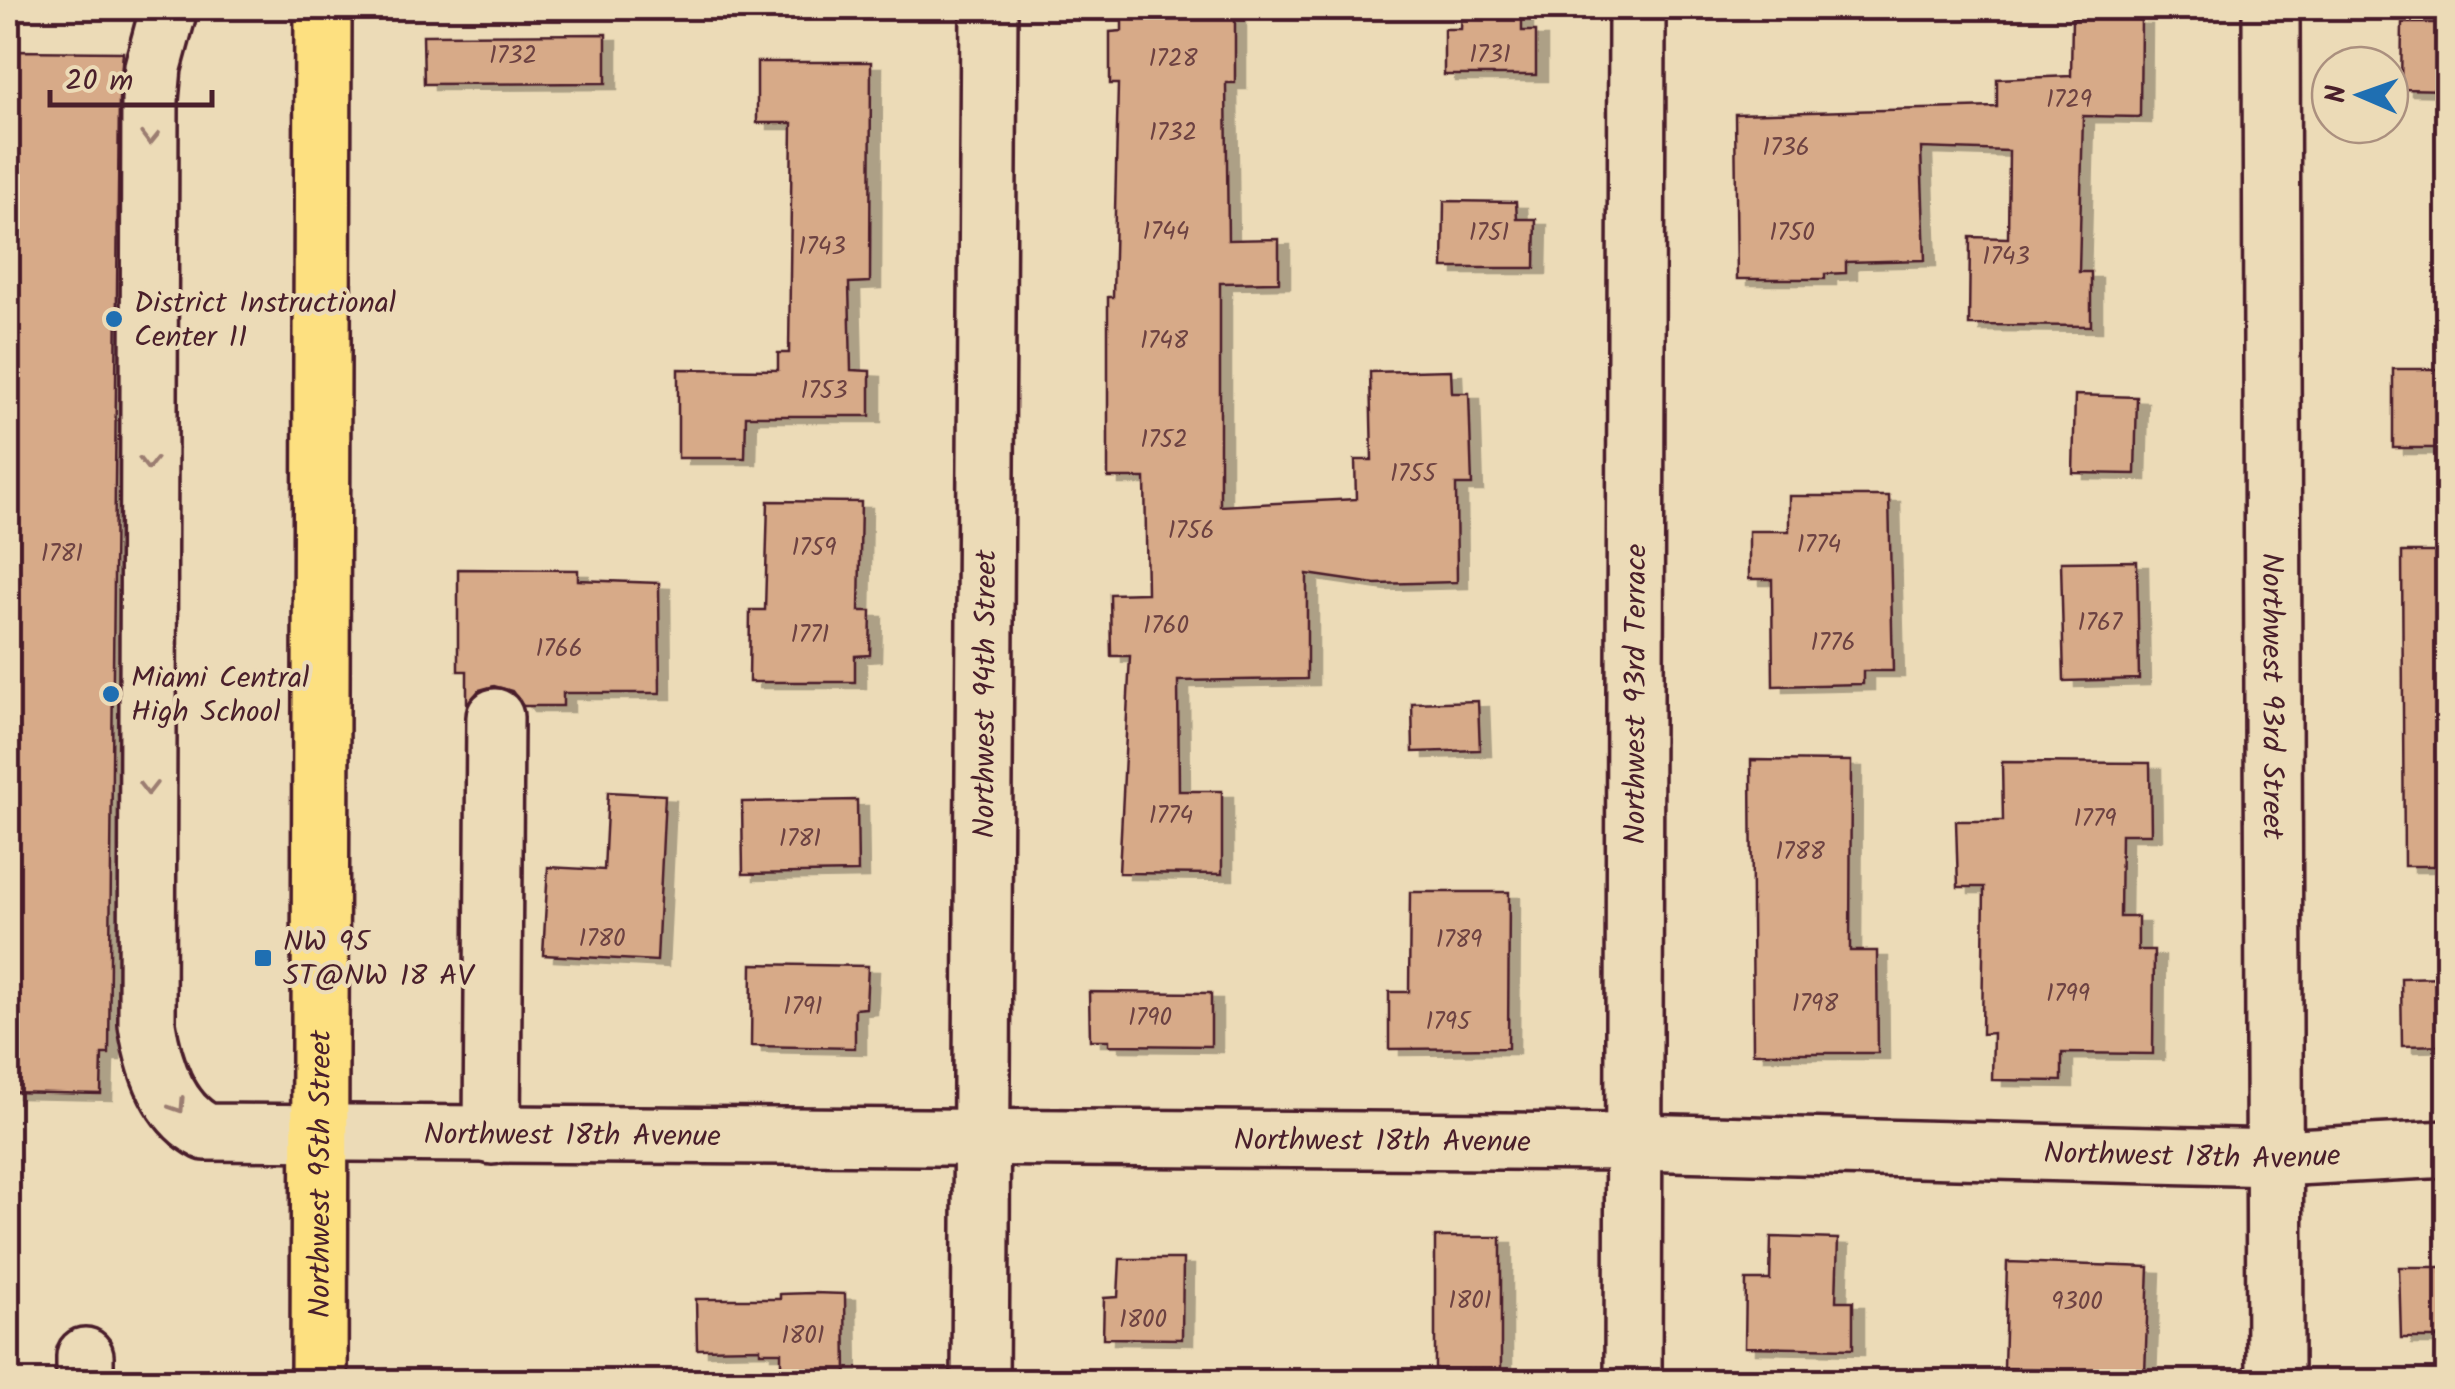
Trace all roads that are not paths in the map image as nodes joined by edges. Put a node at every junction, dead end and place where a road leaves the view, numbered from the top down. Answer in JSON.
{"nodes":[{"id":1,"x":169,"y":8,"type":"edge"},
{"id":2,"x":323,"y":8,"type":"edge"},
{"id":3,"x":988,"y":8,"type":"edge"},
{"id":4,"x":1637,"y":8,"type":"edge"},
{"id":5,"x":2271,"y":8,"type":"edge"},
{"id":6,"x":495,"y":717,"type":"dead end"},
{"id":7,"x":320,"y":1136,"type":"junction"},
{"id":8,"x":492,"y":1136,"type":"junction"},
{"id":9,"x":980,"y":1136,"type":"junction"},
{"id":10,"x":1634,"y":1142,"type":"junction"},
{"id":11,"x":2448,"y":1148,"type":"edge"},
{"id":12,"x":2276,"y":1158,"type":"junction"},
{"id":13,"x":318,"y":1382,"type":"edge"},
{"id":14,"x":980,"y":1382,"type":"edge"},
{"id":15,"x":1633,"y":1382,"type":"edge"},
{"id":16,"x":2275,"y":1382,"type":"edge"}],
"edges":[{"from":1,"to":7,"type":"street","name":"Northwest 18th Avenue","one_way":true},
{"from":2,"to":7,"type":"main road","name":"Northwest 95th Street"},
{"from":3,"to":9,"type":"street","name":"Northwest 94th Street"},
{"from":4,"to":10,"type":"street","name":"Northwest 93rd Terrace"},
{"from":5,"to":12,"type":"street","name":"Northwest 93rd Street"},
{"from":6,"to":8,"type":"street"},
{"from":7,"to":8,"type":"street","name":"Northwest 18th Avenue"},
{"from":7,"to":13,"type":"main road","name":"Northwest 95th Street"},
{"from":8,"to":9,"type":"street","name":"Northwest 18th Avenue"},
{"from":9,"to":10,"type":"street","name":"Northwest 18th Avenue"},
{"from":9,"to":14,"type":"street","name":"Northwest 94th Street"},
{"from":10,"to":12,"type":"street","name":"Northwest 18th Avenue"},
{"from":10,"to":15,"type":"street","name":"Northwest 93rd Terrace"},
{"from":11,"to":12,"type":"street","name":"Northwest 18th Avenue"},
{"from":12,"to":16,"type":"street","name":"Northwest 93rd Street"}]}
